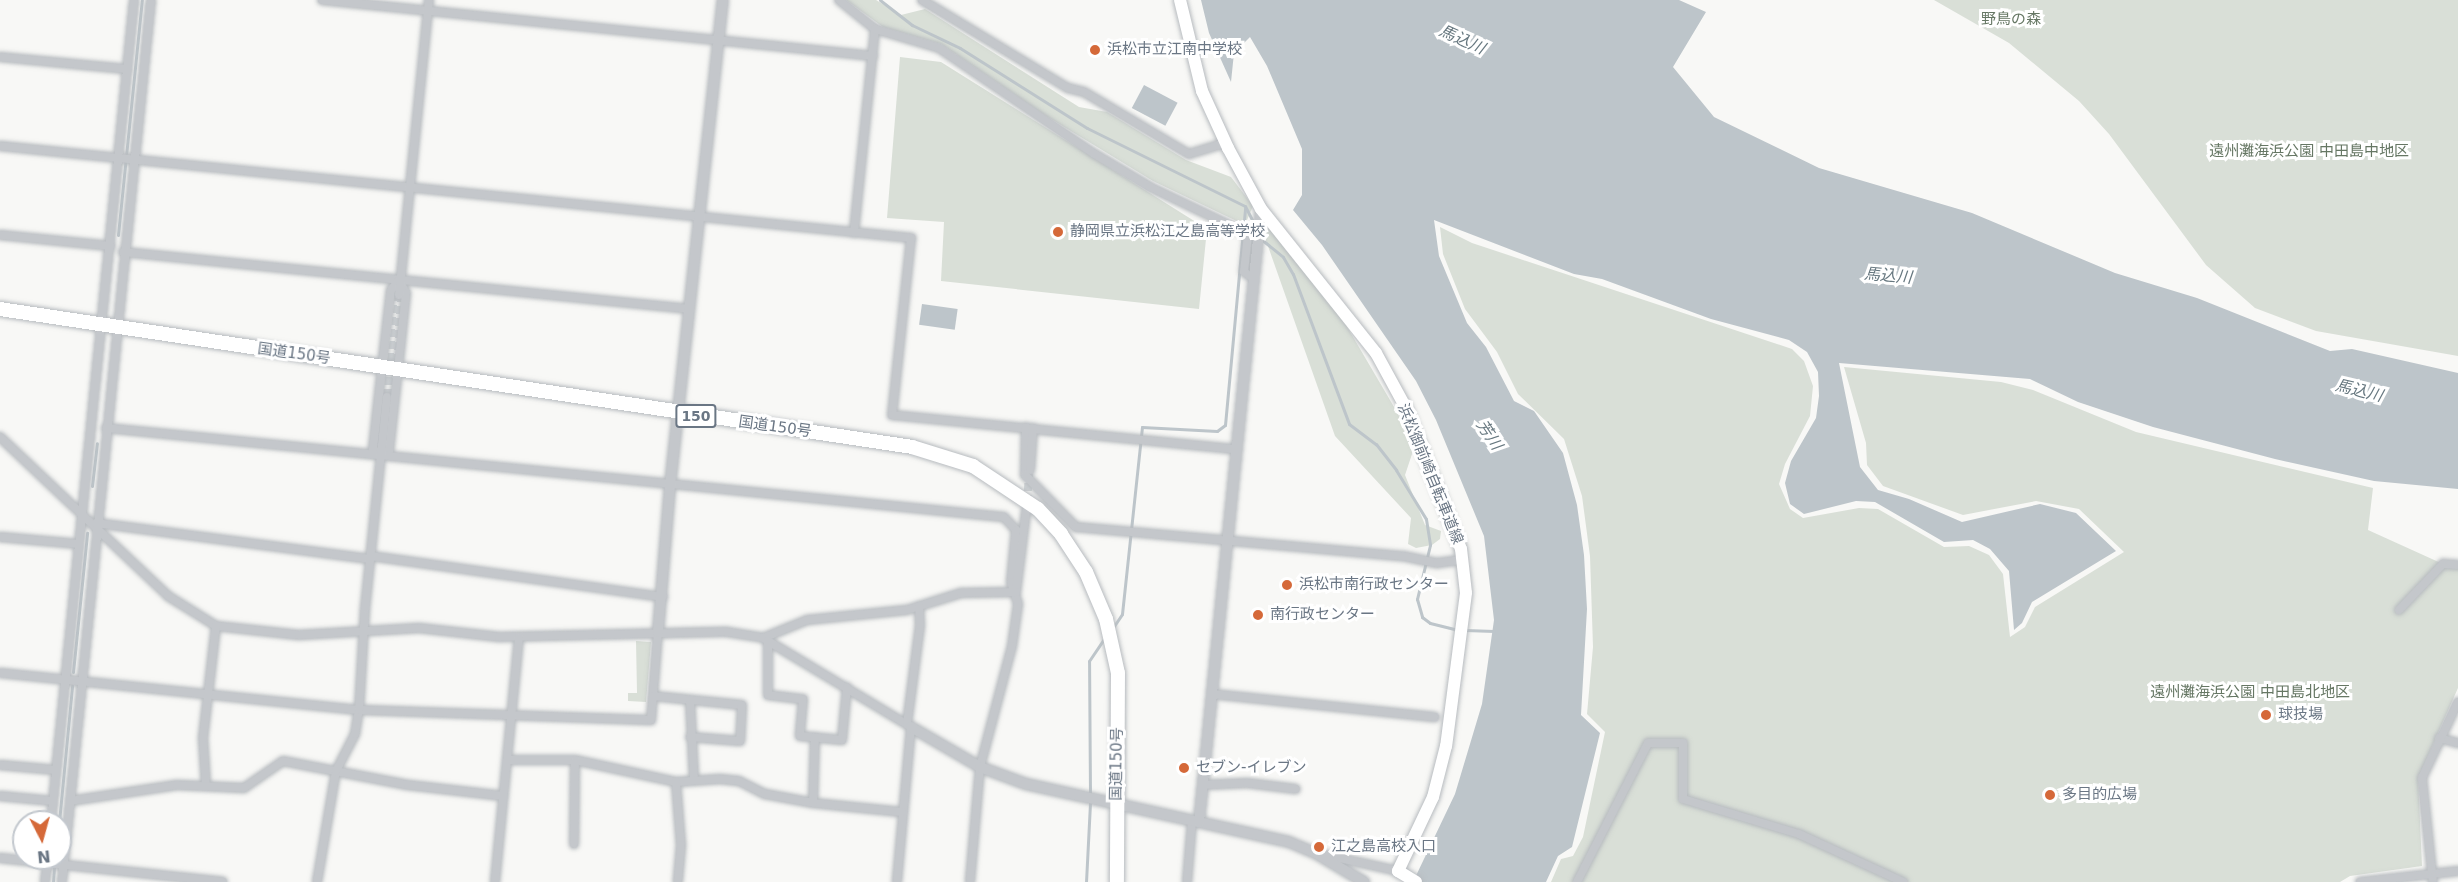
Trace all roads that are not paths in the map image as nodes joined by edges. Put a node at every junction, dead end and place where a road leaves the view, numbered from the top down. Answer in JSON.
{"nodes":[{"id":1,"x":134,"y":0,"type":"edge"},
{"id":2,"x":151,"y":0,"type":"edge"},
{"id":3,"x":322,"y":0,"type":"edge"},
{"id":4,"x":429,"y":0,"type":"edge"},
{"id":5,"x":723,"y":0,"type":"edge"},
{"id":6,"x":839,"y":0,"type":"edge"},
{"id":7,"x":922,"y":0,"type":"edge"},
{"id":8,"x":1180,"y":0,"type":"edge"},
{"id":9,"x":428,"y":11,"type":"junction"},
{"id":10,"x":875,"y":29,"type":"junction"},
{"id":11,"x":718,"y":40,"type":"junction"},
{"id":12,"x":873,"y":56,"type":"junction"},
{"id":13,"x":0,"y":57,"type":"edge"},
{"id":14,"x":128,"y":69,"type":"junction"},
{"id":15,"x":1226,"y":143,"type":"junction"},
{"id":16,"x":0,"y":146,"type":"edge"},
{"id":17,"x":119,"y":158,"type":"junction"},
{"id":18,"x":134,"y":159,"type":"junction"},
{"id":19,"x":409,"y":187,"type":"junction"},
{"id":20,"x":1261,"y":209,"type":"junction"},
{"id":21,"x":700,"y":217,"type":"junction"},
{"id":22,"x":854,"y":233,"type":"junction"},
{"id":23,"x":0,"y":235,"type":"edge"},
{"id":24,"x":110,"y":246,"type":"junction"},
{"id":25,"x":123,"y":252,"type":"junction"},
{"id":26,"x":1253,"y":278,"type":"junction"},
{"id":27,"x":399,"y":280,"type":"junction"},
{"id":28,"x":399,"y":295,"type":"tunnel mouth"},
{"id":29,"x":0,"y":309,"type":"edge"},
{"id":30,"x":690,"y":309,"type":"junction"},
{"id":31,"x":109,"y":327,"type":"junction"},
{"id":32,"x":382,"y":367,"type":"junction"},
{"id":33,"x":398,"y":369,"type":"junction"},
{"id":34,"x":387,"y":397,"type":"tunnel mouth"},
{"id":35,"x":679,"y":414,"type":"junction"},
{"id":36,"x":106,"y":428,"type":"junction"},
{"id":37,"x":1030,"y":428,"type":"junction"},
{"id":38,"x":0,"y":437,"type":"edge"},
{"id":39,"x":0,"y":446,"type":"edge"},
{"id":40,"x":10,"y":447,"type":"junction"},
{"id":41,"x":1235,"y":449,"type":"junction"},
{"id":42,"x":380,"y":456,"type":"junction"},
{"id":43,"x":1030,"y":470,"type":"tunnel mouth"},
{"id":44,"x":670,"y":486,"type":"junction"},
{"id":45,"x":1026,"y":512,"type":"tunnel mouth"},
{"id":46,"x":83,"y":514,"type":"junction"},
{"id":47,"x":96,"y":525,"type":"junction"},
{"id":48,"x":0,"y":537,"type":"edge"},
{"id":49,"x":1227,"y":540,"type":"junction"},
{"id":50,"x":79,"y":544,"type":"junction"},
{"id":51,"x":370,"y":557,"type":"junction"},
{"id":52,"x":1463,"y":560,"type":"junction"},
{"id":53,"x":2458,"y":565,"type":"edge"},
{"id":54,"x":1016,"y":592,"type":"junction"},
{"id":55,"x":663,"y":597,"type":"junction"},
{"id":56,"x":918,"y":606,"type":"junction"},
{"id":57,"x":2399,"y":610,"type":"dead end"},
{"id":58,"x":216,"y":626,"type":"junction"},
{"id":59,"x":366,"y":630,"type":"junction"},
{"id":60,"x":658,"y":632,"type":"junction"},
{"id":61,"x":519,"y":637,"type":"junction"},
{"id":62,"x":766,"y":639,"type":"junction"},
{"id":63,"x":0,"y":673,"type":"edge"},
{"id":64,"x":65,"y":679,"type":"junction"},
{"id":65,"x":83,"y":681,"type":"junction"},
{"id":66,"x":847,"y":687,"type":"junction"},
{"id":67,"x":209,"y":694,"type":"junction"},
{"id":68,"x":1211,"y":694,"type":"junction"},
{"id":69,"x":653,"y":696,"type":"junction"},
{"id":70,"x":690,"y":700,"type":"junction"},
{"id":71,"x":2458,"y":702,"type":"edge"},
{"id":72,"x":359,"y":710,"type":"junction"},
{"id":73,"x":511,"y":717,"type":"junction"},
{"id":74,"x":1435,"y":717,"type":"dead end"},
{"id":75,"x":909,"y":725,"type":"junction"},
{"id":76,"x":690,"y":737,"type":"junction"},
{"id":77,"x":815,"y":737,"type":"junction"},
{"id":78,"x":2439,"y":738,"type":"junction"},
{"id":79,"x":2458,"y":743,"type":"edge"},
{"id":80,"x":507,"y":760,"type":"junction"},
{"id":81,"x":575,"y":760,"type":"junction"},
{"id":82,"x":0,"y":765,"type":"edge"},
{"id":83,"x":980,"y":767,"type":"junction"},
{"id":84,"x":56,"y":770,"type":"junction"},
{"id":85,"x":336,"y":771,"type":"junction"},
{"id":86,"x":694,"y":780,"type":"junction"},
{"id":87,"x":676,"y":782,"type":"junction"},
{"id":88,"x":1202,"y":785,"type":"junction"},
{"id":89,"x":206,"y":786,"type":"junction"},
{"id":90,"x":1296,"y":789,"type":"dead end"},
{"id":91,"x":0,"y":796,"type":"edge"},
{"id":92,"x":503,"y":796,"type":"junction"},
{"id":93,"x":53,"y":801,"type":"junction"},
{"id":94,"x":70,"y":801,"type":"junction"},
{"id":95,"x":813,"y":803,"type":"junction"},
{"id":96,"x":1117,"y":806,"type":"junction"},
{"id":97,"x":52,"y":810,"type":"edge"},
{"id":98,"x":69,"y":810,"type":"edge"},
{"id":99,"x":902,"y":812,"type":"junction"},
{"id":100,"x":1196,"y":821,"type":"junction"},
{"id":101,"x":574,"y":844,"type":"dead end"},
{"id":102,"x":1317,"y":854,"type":"junction"},
{"id":103,"x":72,"y":865,"type":"edge"},
{"id":104,"x":1398,"y":871,"type":"junction"},
{"id":105,"x":2458,"y":871,"type":"edge"},
{"id":106,"x":2433,"y":878,"type":"edge"},
{"id":107,"x":223,"y":882,"type":"edge"},
{"id":108,"x":317,"y":882,"type":"edge"},
{"id":109,"x":495,"y":882,"type":"edge"},
{"id":110,"x":678,"y":882,"type":"edge"},
{"id":111,"x":897,"y":882,"type":"edge"},
{"id":112,"x":970,"y":882,"type":"edge"},
{"id":113,"x":1117,"y":882,"type":"edge"},
{"id":114,"x":1187,"y":882,"type":"edge"},
{"id":115,"x":1364,"y":882,"type":"edge"},
{"id":116,"x":1416,"y":882,"type":"edge"},
{"id":117,"x":1577,"y":882,"type":"edge"},
{"id":118,"x":1903,"y":882,"type":"edge"},
{"id":119,"x":2360,"y":882,"type":"edge"}],
"edges":[{"from":1,"to":14,"type":"street"},
{"from":2,"to":18,"type":"street"},
{"from":3,"to":9,"type":"street"},
{"from":4,"to":9,"type":"street"},
{"from":5,"to":11,"type":"street"},
{"from":6,"to":10,"type":"street"},
{"from":7,"to":15,"type":"street"},
{"from":8,"to":15,"type":"main road","name":"浜松御前崎自転車道線"},
{"from":9,"to":11,"type":"street"},
{"from":9,"to":19,"type":"street"},
{"from":10,"to":12,"type":"street"},
{"from":10,"to":26,"type":"street"},
{"from":11,"to":12,"type":"street"},
{"from":11,"to":21,"type":"street"},
{"from":12,"to":22,"type":"street"},
{"from":13,"to":14,"type":"street"},
{"from":14,"to":17,"type":"street"},
{"from":15,"to":20,"type":"main road","name":"浜松御前崎自転車道線"},
{"from":16,"to":17,"type":"street"},
{"from":17,"to":18,"type":"street"},
{"from":17,"to":24,"type":"street"},
{"from":18,"to":19,"type":"street"},
{"from":18,"to":25,"type":"street"},
{"from":19,"to":21,"type":"street"},
{"from":19,"to":27,"type":"street"},
{"from":20,"to":26,"type":"street"},
{"from":20,"to":52,"type":"main road","name":"浜松御前崎自転車道線"},
{"from":21,"to":22,"type":"street"},
{"from":21,"to":30,"type":"street"},
{"from":22,"to":37,"type":"street"},
{"from":23,"to":24,"type":"street"},
{"from":24,"to":31,"type":"street"},
{"from":25,"to":27,"type":"street"},
{"from":25,"to":31,"type":"street"},
{"from":26,"to":41,"type":"street"},
{"from":27,"to":28,"type":"street"},
{"from":27,"to":30,"type":"street"},
{"from":27,"to":32,"type":"street"},
{"from":27,"to":33,"type":"street"},
{"from":29,"to":31,"type":"highway","name":"国道150号","number":"150"},
{"from":30,"to":35,"type":"street"},
{"from":31,"to":32,"type":"highway","name":"国道150号","number":"150"},
{"from":31,"to":36,"type":"street"},
{"from":31,"to":46,"type":"street"},
{"from":32,"to":33,"type":"highway","name":"国道150号","number":"150"},
{"from":32,"to":42,"type":"street"},
{"from":33,"to":35,"type":"highway","name":"国道150号","number":"150"},
{"from":33,"to":42,"type":"street"},
{"from":34,"to":42,"type":"street"},
{"from":35,"to":44,"type":"street"},
{"from":35,"to":96,"type":"highway","name":"国道150号","number":"150"},
{"from":36,"to":42,"type":"street"},
{"from":36,"to":47,"type":"street"},
{"from":37,"to":41,"type":"street"},
{"from":37,"to":43,"type":"street"},
{"from":37,"to":49,"type":"street"},
{"from":38,"to":40,"type":"street"},
{"from":39,"to":40,"type":"street"},
{"from":40,"to":46,"type":"street"},
{"from":41,"to":49,"type":"street"},
{"from":42,"to":44,"type":"street"},
{"from":42,"to":51,"type":"street"},
{"from":44,"to":54,"type":"street"},
{"from":44,"to":55,"type":"street"},
{"from":45,"to":54,"type":"street"},
{"from":46,"to":47,"type":"street"},
{"from":46,"to":50,"type":"street"},
{"from":47,"to":51,"type":"street"},
{"from":47,"to":58,"type":"street"},
{"from":47,"to":65,"type":"street"},
{"from":48,"to":50,"type":"street"},
{"from":49,"to":52,"type":"street"},
{"from":49,"to":68,"type":"street"},
{"from":50,"to":64,"type":"street"},
{"from":51,"to":55,"type":"street"},
{"from":51,"to":59,"type":"street"},
{"from":52,"to":104,"type":"main road","name":"浜松御前崎自転車道線"},
{"from":53,"to":57,"type":"street"},
{"from":54,"to":56,"type":"street"},
{"from":54,"to":83,"type":"street"},
{"from":55,"to":60,"type":"street"},
{"from":56,"to":62,"type":"street"},
{"from":56,"to":75,"type":"street"},
{"from":58,"to":59,"type":"street"},
{"from":58,"to":67,"type":"street"},
{"from":59,"to":61,"type":"street"},
{"from":59,"to":72,"type":"street"},
{"from":60,"to":61,"type":"street"},
{"from":60,"to":62,"type":"street"},
{"from":60,"to":69,"type":"street"},
{"from":61,"to":73,"type":"street"},
{"from":62,"to":66,"type":"street"},
{"from":62,"to":77,"type":"street"},
{"from":63,"to":64,"type":"street"},
{"from":64,"to":65,"type":"street"},
{"from":64,"to":84,"type":"street"},
{"from":65,"to":67,"type":"street"},
{"from":65,"to":94,"type":"street"},
{"from":66,"to":75,"type":"street"},
{"from":66,"to":77,"type":"street"},
{"from":67,"to":72,"type":"street"},
{"from":67,"to":89,"type":"street"},
{"from":68,"to":74,"type":"street"},
{"from":68,"to":88,"type":"street"},
{"from":69,"to":70,"type":"street"},
{"from":69,"to":73,"type":"street"},
{"from":70,"to":76,"type":"street"},
{"from":70,"to":76,"type":"street"},
{"from":71,"to":78,"type":"street"},
{"from":72,"to":73,"type":"street"},
{"from":72,"to":85,"type":"street"},
{"from":73,"to":80,"type":"street"},
{"from":75,"to":83,"type":"street"},
{"from":75,"to":99,"type":"street"},
{"from":76,"to":86,"type":"street"},
{"from":77,"to":95,"type":"street"},
{"from":78,"to":79,"type":"street"},
{"from":78,"to":106,"type":"street"},
{"from":80,"to":81,"type":"street"},
{"from":80,"to":92,"type":"street"},
{"from":81,"to":87,"type":"street"},
{"from":81,"to":101,"type":"street"},
{"from":82,"to":84,"type":"street"},
{"from":83,"to":96,"type":"street"},
{"from":83,"to":112,"type":"street"},
{"from":84,"to":93,"type":"street"},
{"from":85,"to":89,"type":"street"},
{"from":85,"to":92,"type":"street"},
{"from":85,"to":108,"type":"street"},
{"from":86,"to":87,"type":"street"},
{"from":86,"to":95,"type":"street"},
{"from":87,"to":110,"type":"street"},
{"from":88,"to":90,"type":"street"},
{"from":88,"to":100,"type":"street"},
{"from":89,"to":94,"type":"street"},
{"from":91,"to":93,"type":"street"},
{"from":92,"to":109,"type":"street"},
{"from":93,"to":97,"type":"street"},
{"from":94,"to":98,"type":"street"},
{"from":95,"to":99,"type":"street"},
{"from":96,"to":100,"type":"street"},
{"from":96,"to":113,"type":"highway","name":"国道150号","number":"150"},
{"from":99,"to":111,"type":"street"},
{"from":100,"to":102,"type":"street"},
{"from":100,"to":114,"type":"street"},
{"from":102,"to":104,"type":"street"},
{"from":102,"to":115,"type":"street"},
{"from":103,"to":107,"type":"street"},
{"from":104,"to":116,"type":"main road"},
{"from":105,"to":106,"type":"street"},
{"from":106,"to":119,"type":"street"},
{"from":117,"to":118,"type":"street"}]}
